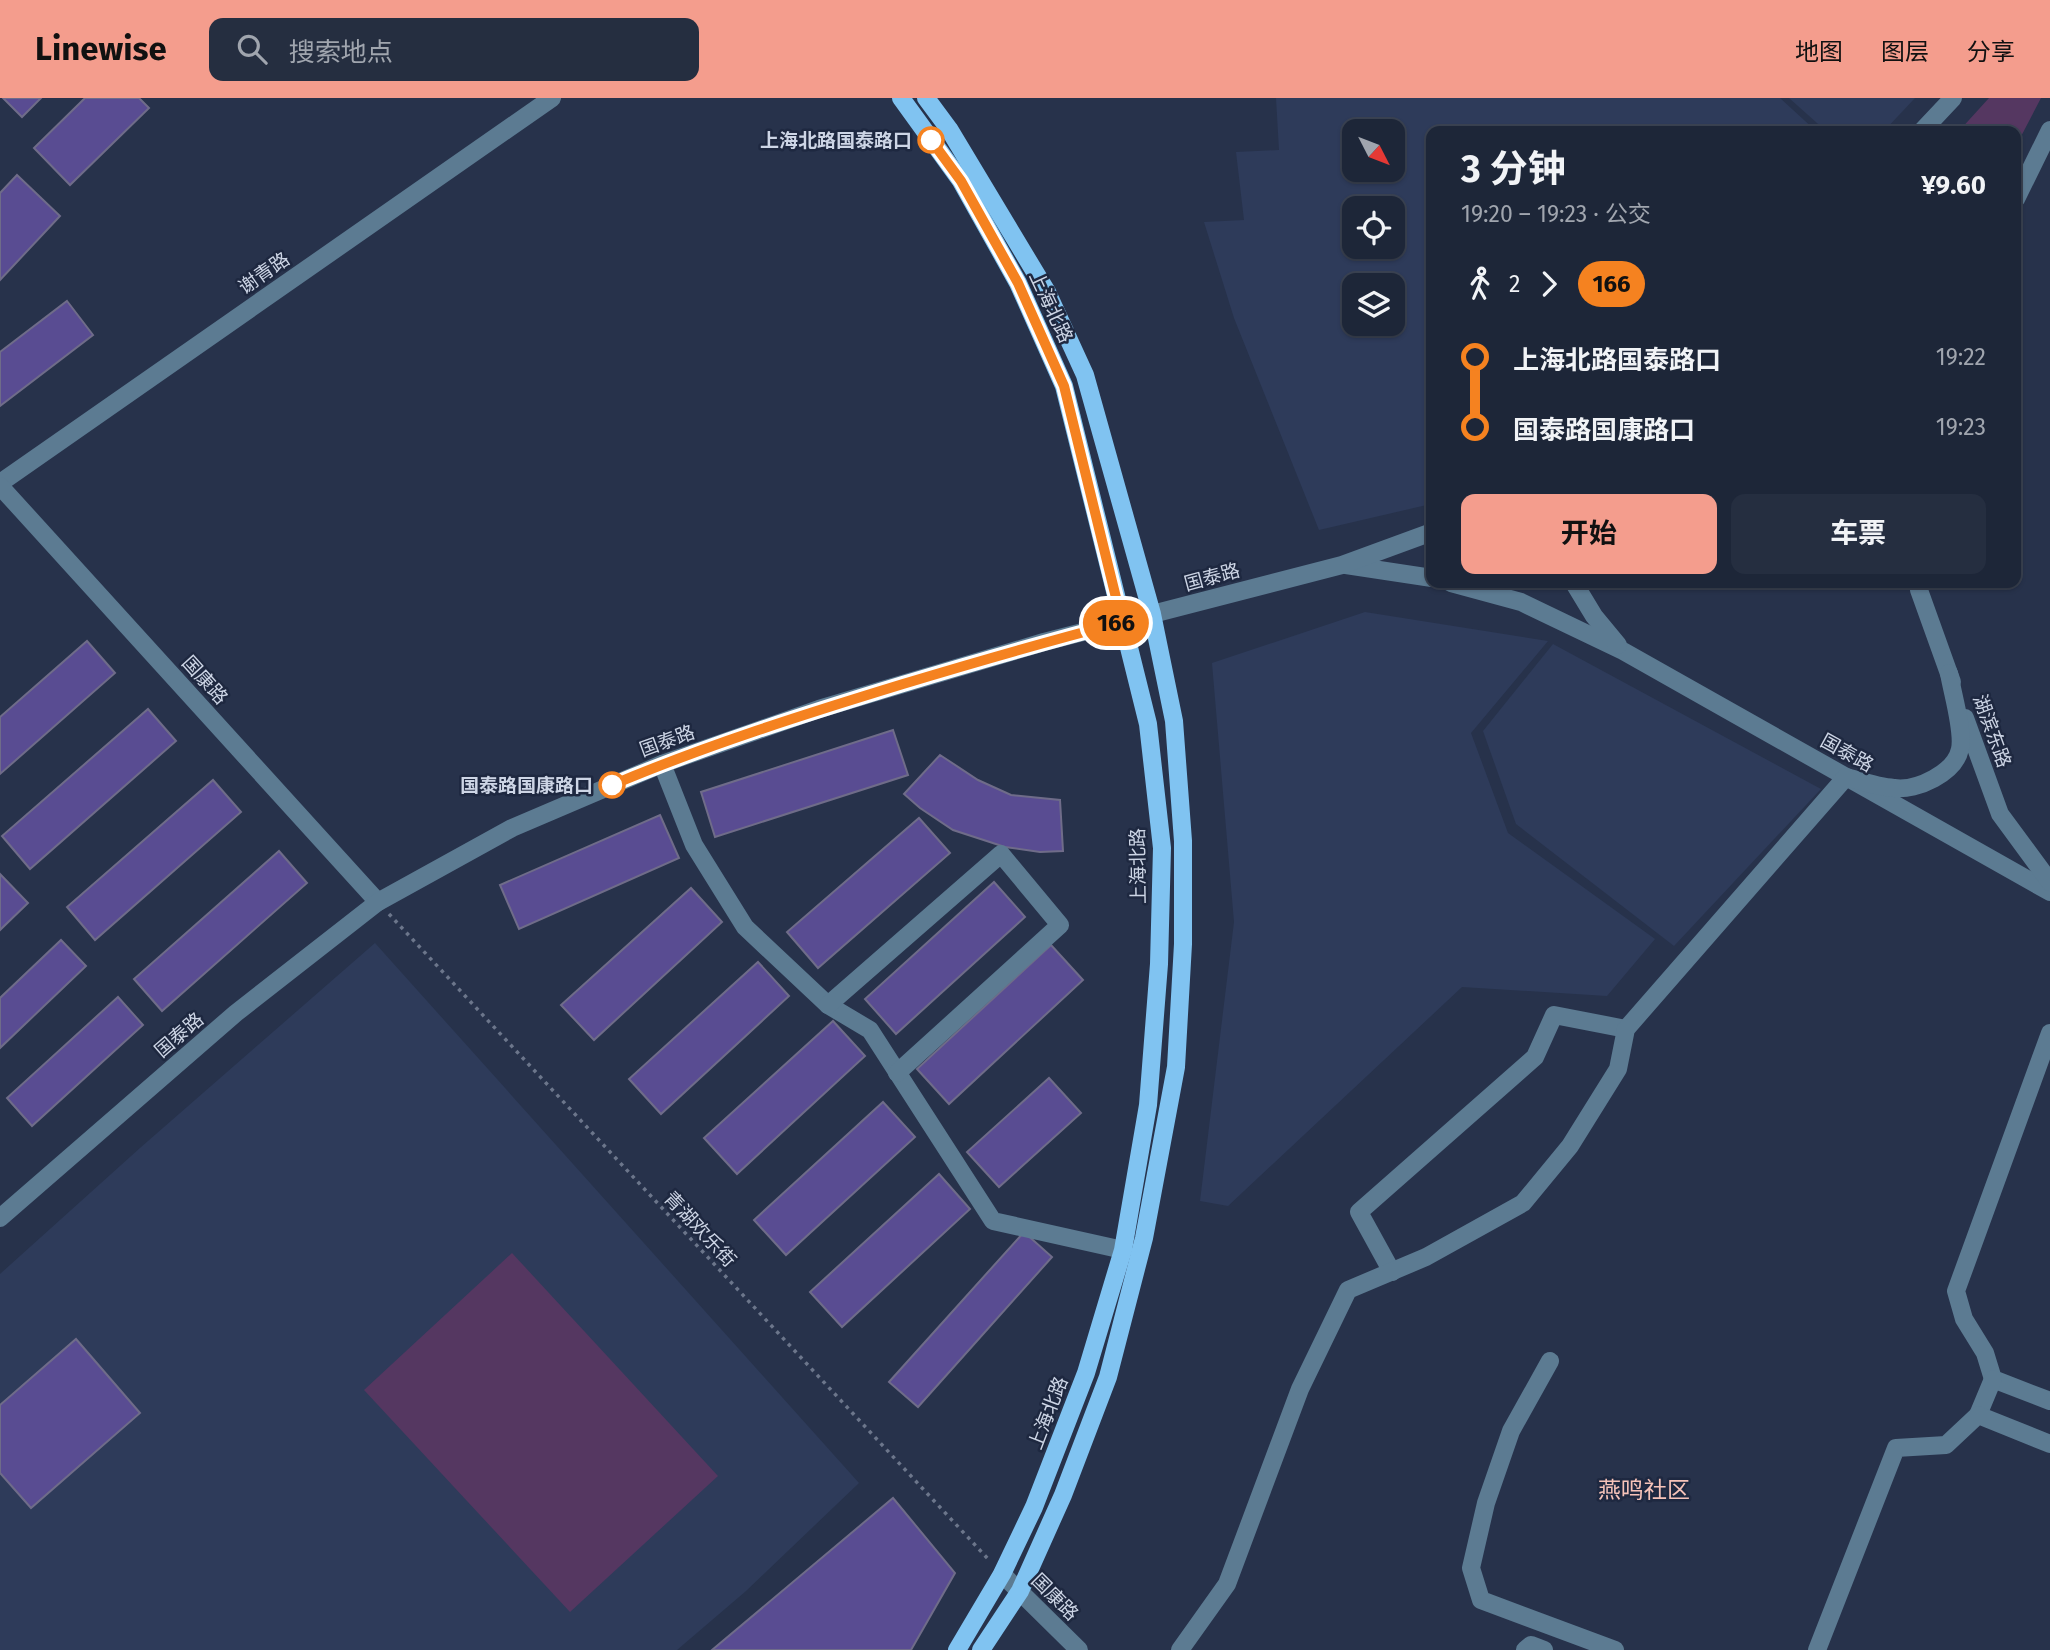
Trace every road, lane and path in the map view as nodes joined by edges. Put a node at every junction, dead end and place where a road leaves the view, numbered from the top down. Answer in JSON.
{"nodes":[{"id":1,"x":552,"y":98,"type":"edge"},
{"id":2,"x":901,"y":98,"type":"edge"},
{"id":3,"x":926,"y":98,"type":"edge"},
{"id":4,"x":1954,"y":98,"type":"edge"},
{"id":5,"x":1927,"y":126,"type":"edge"},
{"id":6,"x":2050,"y":130,"type":"edge"},
{"id":7,"x":2021,"y":189,"type":"edge"},
{"id":8,"x":0,"y":485,"type":"edge"},
{"id":9,"x":1426,"y":534,"type":"edge"},
{"id":10,"x":1342,"y":565,"type":"junction"},
{"id":11,"x":1426,"y":577,"type":"edge"},
{"id":12,"x":1469,"y":588,"type":"edge"},
{"id":13,"x":1577,"y":588,"type":"edge"},
{"id":14,"x":1919,"y":588,"type":"edge"},
{"id":15,"x":1152,"y":614,"type":"junction"},
{"id":16,"x":1122,"y":622,"type":"junction"},
{"id":17,"x":1623,"y":652,"type":"junction"},
{"id":18,"x":1949,"y":673,"type":"junction"},
{"id":19,"x":662,"y":764,"type":"junction"},
{"id":20,"x":1846,"y":777,"type":"junction"},
{"id":21,"x":2050,"y":882,"type":"edge"},
{"id":22,"x":2050,"y":892,"type":"edge"},
{"id":23,"x":378,"y":902,"type":"junction"},
{"id":24,"x":828,"y":1005,"type":"junction"},
{"id":25,"x":1626,"y":1029,"type":"junction"},
{"id":26,"x":2050,"y":1033,"type":"edge"},
{"id":27,"x":897,"y":1073,"type":"junction"},
{"id":28,"x":0,"y":1218,"type":"edge"},
{"id":29,"x":1123,"y":1250,"type":"junction"},
{"id":30,"x":1392,"y":1272,"type":"junction"},
{"id":31,"x":1550,"y":1361,"type":"dead end"},
{"id":32,"x":1993,"y":1379,"type":"junction"},
{"id":33,"x":2050,"y":1401,"type":"edge"},
{"id":34,"x":1978,"y":1415,"type":"junction"},
{"id":35,"x":2050,"y":1444,"type":"edge"},
{"id":36,"x":1002,"y":1574,"type":"junction"},
{"id":37,"x":1020,"y":1591,"type":"junction"},
{"id":38,"x":957,"y":1650,"type":"edge"},
{"id":39,"x":981,"y":1650,"type":"edge"},
{"id":40,"x":1079,"y":1650,"type":"edge"},
{"id":41,"x":1180,"y":1650,"type":"edge"},
{"id":42,"x":1525,"y":1650,"type":"edge"},
{"id":43,"x":1544,"y":1650,"type":"edge"},
{"id":44,"x":1615,"y":1650,"type":"edge"},
{"id":45,"x":1817,"y":1650,"type":"edge"}],
"edges":[{"from":1,"to":8,"type":"street","name":"谢青路"},
{"from":2,"to":16,"type":"main road","name":"上海北路"},
{"from":3,"to":15,"type":"main road","name":"上海北路"},
{"from":4,"to":5,"type":"street"},
{"from":6,"to":7,"type":"street"},
{"from":8,"to":23,"type":"street","name":"国康路"},
{"from":9,"to":10,"type":"street","name":"国泰路"},
{"from":10,"to":11,"type":"street","name":"国泰路"},
{"from":10,"to":15,"type":"street","name":"国泰路"},
{"from":12,"to":17,"type":"street","name":"国泰路"},
{"from":13,"to":17,"type":"street","name":"国泰路"},
{"from":14,"to":18,"type":"street","name":"湖滨东路"},
{"from":15,"to":16,"type":"street","name":"国泰路"},
{"from":15,"to":37,"type":"main road","name":"上海北路"},
{"from":16,"to":19,"type":"street","name":"国泰路"},
{"from":16,"to":29,"type":"main road","name":"上海北路"},
{"from":17,"to":20,"type":"street","name":"国泰路"},
{"from":18,"to":20,"type":"street"},
{"from":18,"to":21,"type":"street","name":"湖滨东路"},
{"from":19,"to":23,"type":"street","name":"国泰路"},
{"from":19,"to":24,"type":"street"},
{"from":20,"to":22,"type":"street","name":"国泰路"},
{"from":20,"to":25,"type":"street"},
{"from":23,"to":28,"type":"street","name":"国泰路"},
{"from":23,"to":36,"type":"path","name":"青湖欢乐街"},
{"from":24,"to":27,"type":"street"},
{"from":24,"to":27,"type":"street"},
{"from":25,"to":30,"type":"street"},
{"from":25,"to":30,"type":"street"},
{"from":26,"to":32,"type":"street"},
{"from":27,"to":29,"type":"street"},
{"from":29,"to":36,"type":"main road","name":"上海北路"},
{"from":30,"to":41,"type":"street"},
{"from":31,"to":44,"type":"street"},
{"from":32,"to":33,"type":"street"},
{"from":32,"to":34,"type":"street"},
{"from":34,"to":35,"type":"street"},
{"from":34,"to":45,"type":"street"},
{"from":36,"to":37,"type":"street","name":"国康路"},
{"from":36,"to":38,"type":"main road","name":"上海北路"},
{"from":37,"to":39,"type":"main road","name":"上海北路"},
{"from":37,"to":40,"type":"street","name":"国康路"},
{"from":42,"to":43,"type":"street"}]}
